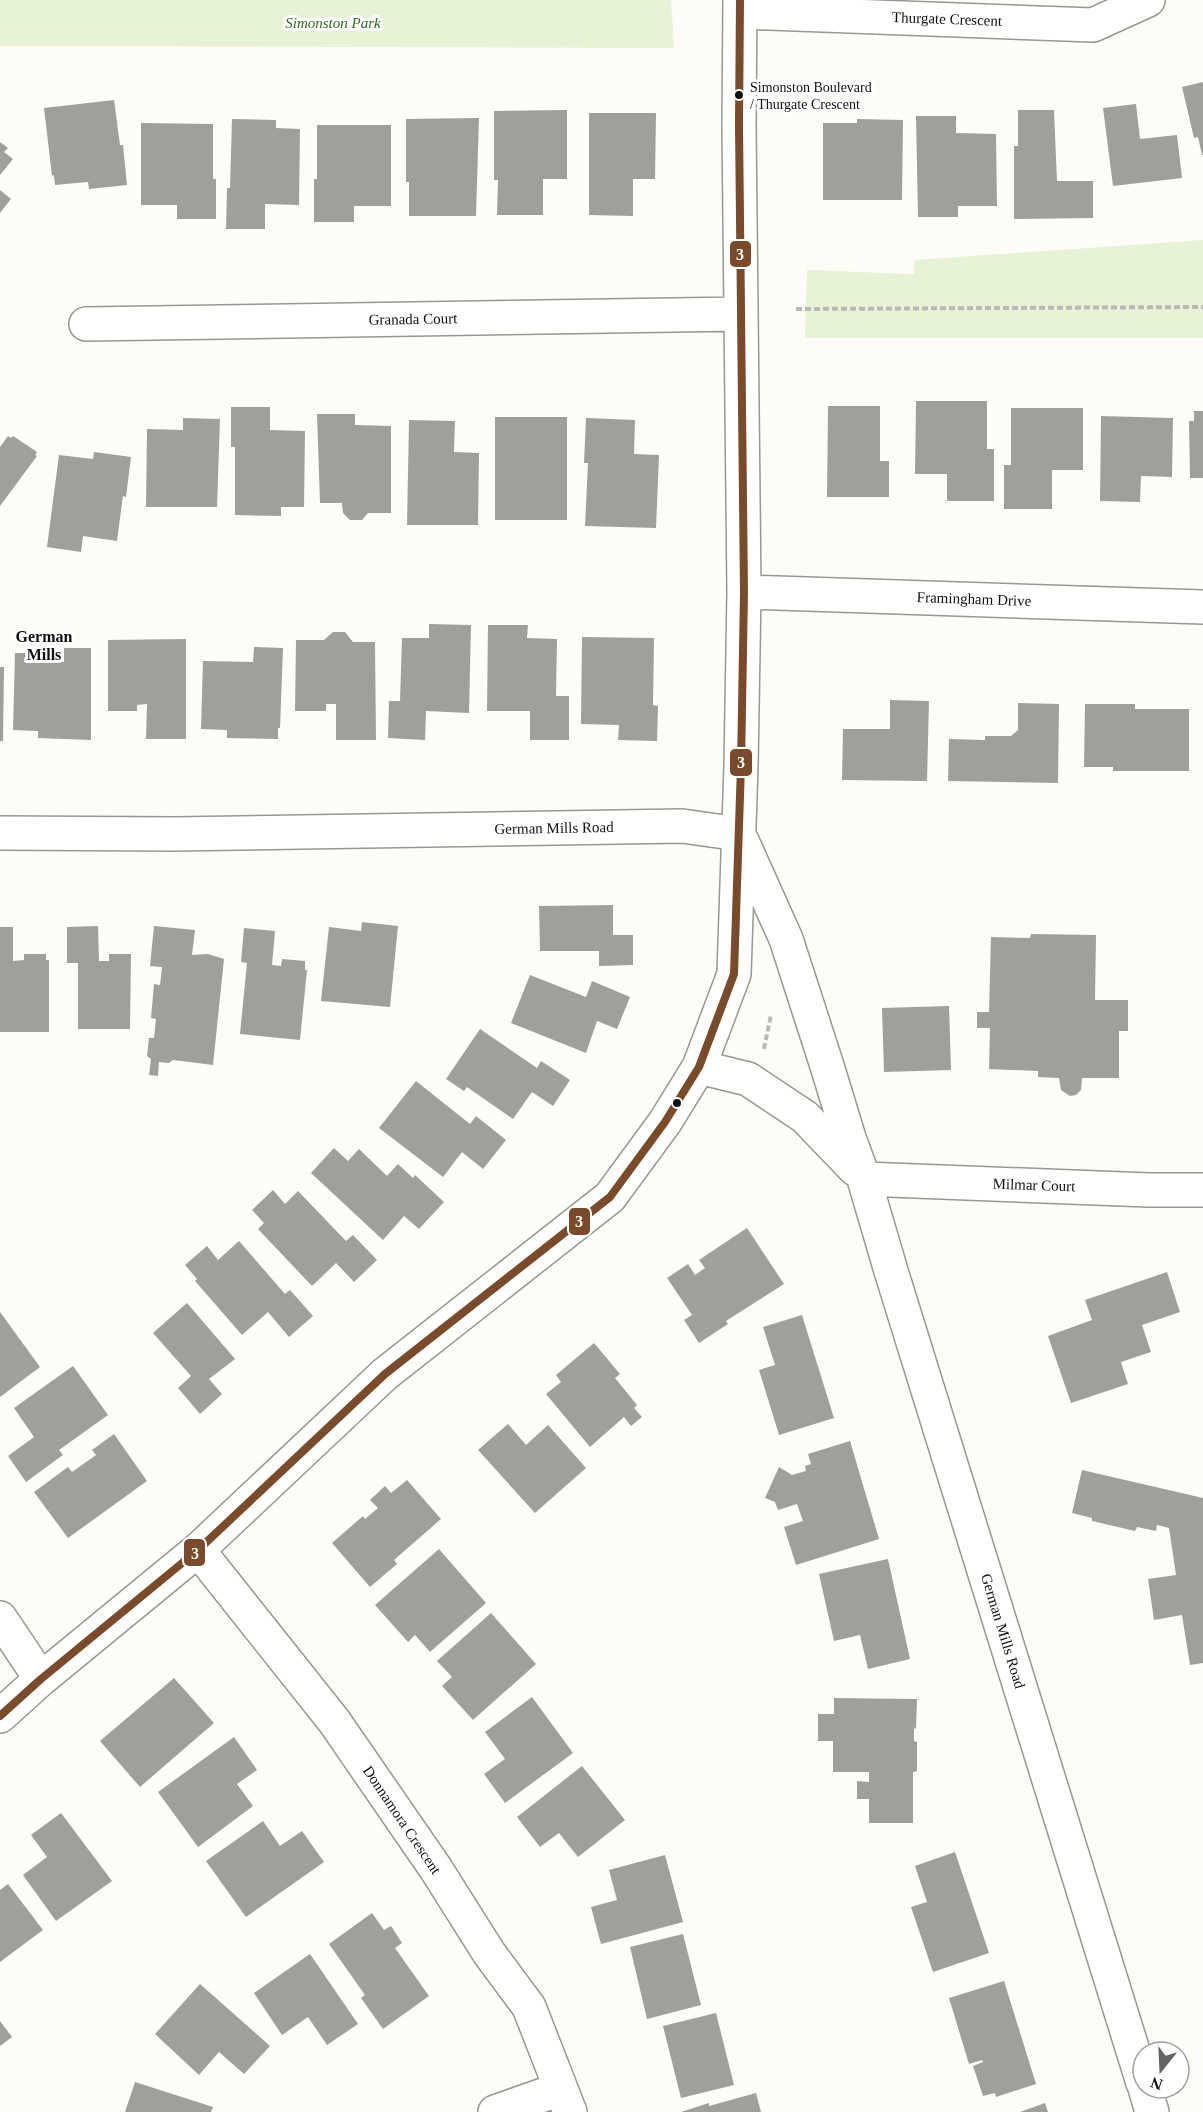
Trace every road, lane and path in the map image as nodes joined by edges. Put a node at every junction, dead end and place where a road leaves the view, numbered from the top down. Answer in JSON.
{"nodes":[{"id":1,"x":1148,"y":0,"type":"edge"},
{"id":2,"x":740,"y":6,"type":"edge"},
{"id":3,"x":1203,"y":307,"type":"edge"},
{"id":4,"x":796,"y":309,"type":"dead end"},
{"id":5,"x":741,"y":314,"type":"junction"},
{"id":6,"x":86,"y":324,"type":"dead end"},
{"id":7,"x":744,"y":592,"type":"junction"},
{"id":8,"x":1203,"y":607,"type":"edge"},
{"id":9,"x":0,"y":833,"type":"edge"},
{"id":10,"x":739,"y":834,"type":"junction"},
{"id":11,"x":773,"y":1005,"type":"dead end"},
{"id":12,"x":763,"y":1056,"type":"dead end"},
{"id":13,"x":699,"y":1067,"type":"junction"},
{"id":14,"x":864,"y":1179,"type":"junction"},
{"id":15,"x":1203,"y":1190,"type":"edge"},
{"id":16,"x":198,"y":1550,"type":"junction"},
{"id":17,"x":0,"y":1618,"type":"edge"},
{"id":18,"x":41,"y":1679,"type":"junction"},
{"id":19,"x":0,"y":1716,"type":"edge"},
{"id":20,"x":1131,"y":2044,"type":"edge"},
{"id":21,"x":565,"y":2101,"type":"edge"},
{"id":22,"x":495,"y":2112,"type":"edge"}],
"edges":[{"from":1,"to":2,"type":"street","name":"Thurgate Crescent"},
{"from":2,"to":5,"type":"street"},
{"from":3,"to":4,"type":"path"},
{"from":5,"to":6,"type":"street","name":"Granada Court"},
{"from":5,"to":7,"type":"street"},
{"from":7,"to":8,"type":"street","name":"Framingham Drive"},
{"from":7,"to":10,"type":"street"},
{"from":9,"to":10,"type":"street","name":"German Mills Road"},
{"from":10,"to":13,"type":"street"},
{"from":10,"to":14,"type":"street","name":"German Mills Road"},
{"from":11,"to":12,"type":"path"},
{"from":13,"to":14,"type":"street","name":"German Mills Road"},
{"from":13,"to":16,"type":"street"},
{"from":14,"to":15,"type":"street","name":"Milmar Court"},
{"from":14,"to":20,"type":"street","name":"German Mills Road"},
{"from":16,"to":18,"type":"street"},
{"from":16,"to":21,"type":"street","name":"Donnamora Crescent"},
{"from":17,"to":18,"type":"street"},
{"from":18,"to":19,"type":"street"},
{"from":21,"to":22,"type":"street"}]}
